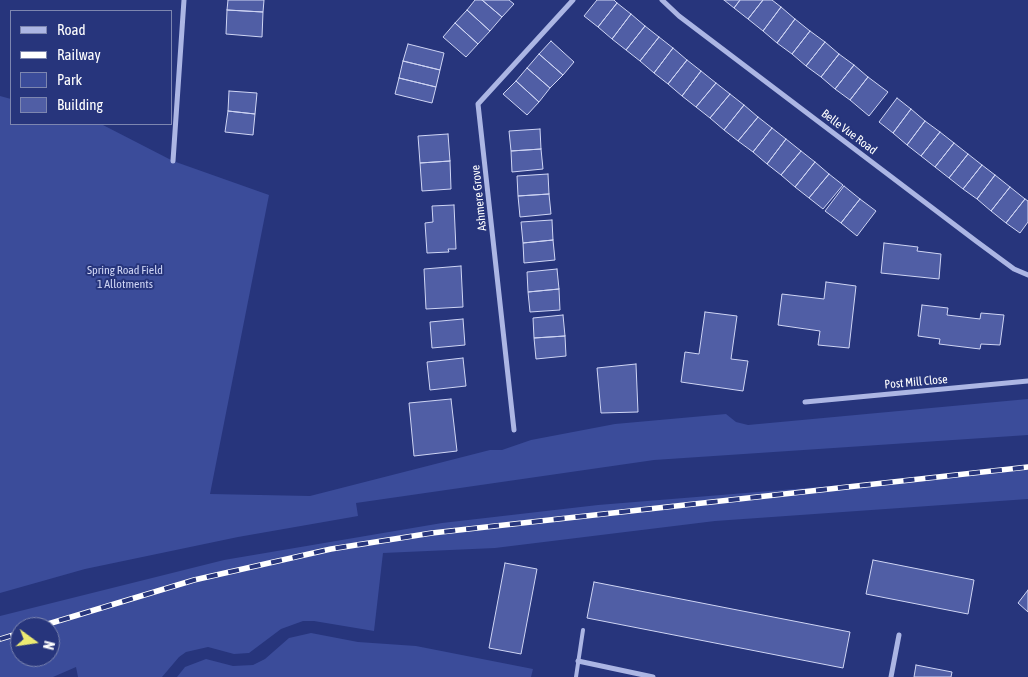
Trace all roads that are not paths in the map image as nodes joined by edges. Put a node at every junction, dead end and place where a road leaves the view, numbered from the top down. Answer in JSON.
{"nodes":[{"id":1,"x":184,"y":0,"type":"edge"},
{"id":2,"x":573,"y":0,"type":"edge"},
{"id":3,"x":662,"y":0,"type":"edge"},
{"id":4,"x":173,"y":161,"type":"dead end"},
{"id":5,"x":1028,"y":275,"type":"edge"},
{"id":6,"x":1028,"y":381,"type":"edge"},
{"id":7,"x":805,"y":402,"type":"dead end"},
{"id":8,"x":514,"y":430,"type":"dead end"},
{"id":9,"x":583,"y":630,"type":"dead end"},
{"id":10,"x":899,"y":635,"type":"dead end"},
{"id":11,"x":578,"y":661,"type":"junction"},
{"id":12,"x":576,"y":677,"type":"edge"},
{"id":13,"x":652,"y":677,"type":"edge"},
{"id":14,"x":891,"y":677,"type":"edge"}],
"edges":[{"from":1,"to":4,"type":"street"},
{"from":2,"to":8,"type":"street","name":"Ashmere Grove"},
{"from":3,"to":5,"type":"street","name":"Belle Vue Road"},
{"from":6,"to":7,"type":"street","name":"Post Mill Close"},
{"from":9,"to":11,"type":"lane"},
{"from":10,"to":14,"type":"street"},
{"from":11,"to":12,"type":"lane"},
{"from":11,"to":13,"type":"street"}]}
